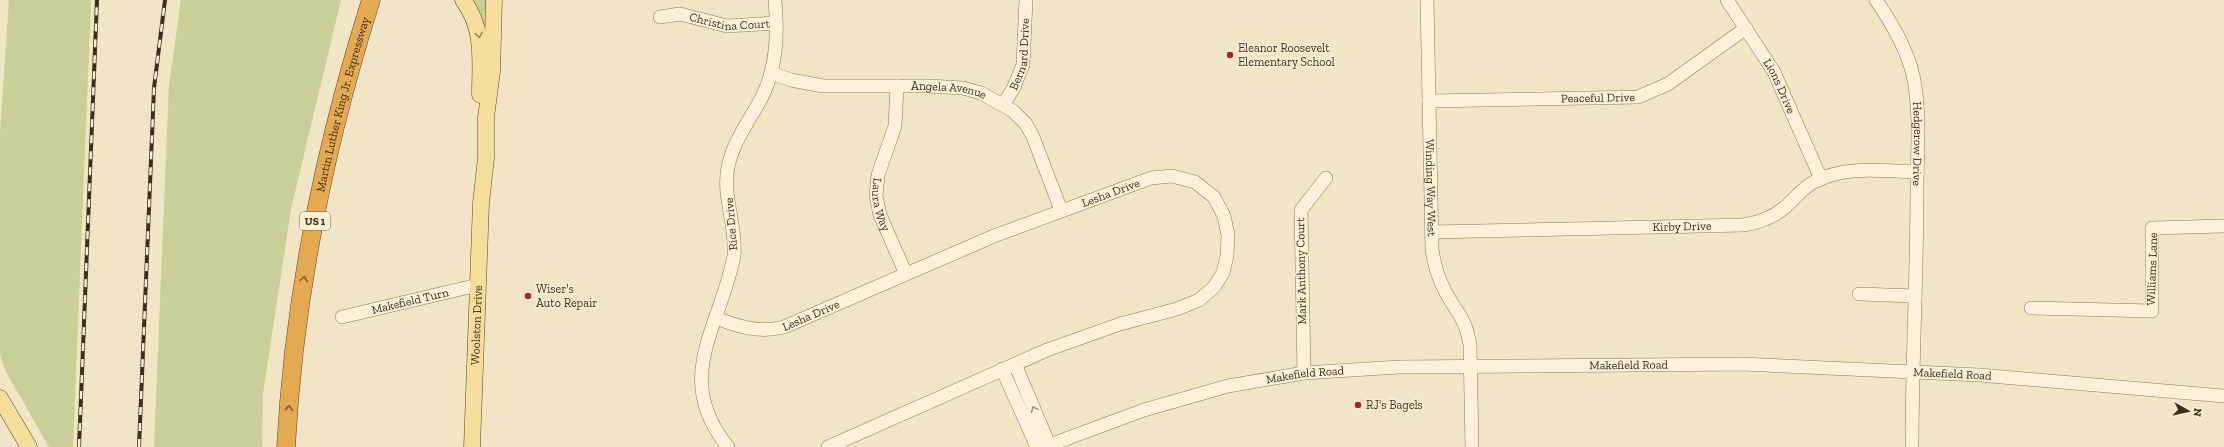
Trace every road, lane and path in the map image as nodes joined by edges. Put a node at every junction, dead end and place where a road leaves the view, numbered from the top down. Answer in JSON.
{"nodes":[{"id":1,"x":358,"y":0,"type":"edge"},
{"id":2,"x":372,"y":0,"type":"edge"},
{"id":3,"x":463,"y":0,"type":"edge"},
{"id":4,"x":494,"y":0,"type":"edge"},
{"id":5,"x":775,"y":0,"type":"edge"},
{"id":6,"x":1026,"y":0,"type":"edge"},
{"id":7,"x":1427,"y":0,"type":"edge"},
{"id":8,"x":1727,"y":0,"type":"edge"},
{"id":9,"x":1876,"y":0,"type":"edge"},
{"id":10,"x":660,"y":17,"type":"dead end"},
{"id":11,"x":776,"y":23,"type":"junction"},
{"id":12,"x":1746,"y":28,"type":"junction"},
{"id":13,"x":771,"y":72,"type":"junction"},
{"id":14,"x":897,"y":86,"type":"junction"},
{"id":15,"x":1429,"y":101,"type":"junction"},
{"id":16,"x":1002,"y":105,"type":"junction"},
{"id":17,"x":1917,"y":172,"type":"junction"},
{"id":18,"x":1326,"y":178,"type":"dead end"},
{"id":19,"x":1821,"y":179,"type":"junction"},
{"id":20,"x":481,"y":203,"type":"junction"},
{"id":21,"x":1061,"y":210,"type":"junction"},
{"id":22,"x":2224,"y":226,"type":"edge"},
{"id":23,"x":1432,"y":232,"type":"junction"},
{"id":24,"x":906,"y":274,"type":"junction"},
{"id":25,"x":478,"y":285,"type":"junction"},
{"id":26,"x":1859,"y":294,"type":"dead end"},
{"id":27,"x":1916,"y":296,"type":"junction"},
{"id":28,"x":2031,"y":308,"type":"dead end"},
{"id":29,"x":342,"y":317,"type":"dead end"},
{"id":30,"x":716,"y":318,"type":"junction"},
{"id":31,"x":1015,"y":364,"type":"junction"},
{"id":32,"x":1471,"y":367,"type":"junction"},
{"id":33,"x":1002,"y":369,"type":"junction"},
{"id":34,"x":1913,"y":371,"type":"junction"},
{"id":35,"x":1304,"y":373,"type":"junction"},
{"id":36,"x":2224,"y":396,"type":"edge"},
{"id":37,"x":0,"y":398,"type":"edge"},
{"id":38,"x":1045,"y":446,"type":"edge"},
{"id":39,"x":29,"y":447,"type":"edge"},
{"id":40,"x":274,"y":447,"type":"edge"},
{"id":41,"x":286,"y":447,"type":"edge"},
{"id":42,"x":472,"y":447,"type":"edge"},
{"id":43,"x":728,"y":447,"type":"edge"},
{"id":44,"x":828,"y":447,"type":"edge"},
{"id":45,"x":1472,"y":447,"type":"edge"},
{"id":46,"x":1912,"y":447,"type":"edge"}],
"edges":[{"from":1,"to":40,"type":"highway","name":"Martin Luther King Jr. Expressway","number":"US 1"},
{"from":41,"to":2,"type":"highway","name":"Martin Luther King Jr. Expressway","number":"US 1","one_way":true},
{"from":3,"to":20,"type":"main road","name":"Woolston Drive","one_way":true},
{"from":4,"to":20,"type":"main road","name":"Woolston Drive"},
{"from":5,"to":11,"type":"street","name":"Rice Drive"},
{"from":6,"to":16,"type":"street","name":"Bernard Drive"},
{"from":7,"to":15,"type":"street","name":"Winding Way West"},
{"from":8,"to":12,"type":"street","name":"Lions Drive"},
{"from":9,"to":17,"type":"street","name":"Hedgerow Drive"},
{"from":10,"to":11,"type":"street","name":"Christina Court"},
{"from":11,"to":13,"type":"street","name":"Rice Drive"},
{"from":12,"to":15,"type":"street","name":"Peaceful Drive"},
{"from":12,"to":19,"type":"street","name":"Lions Drive"},
{"from":13,"to":14,"type":"street","name":"Angela Avenue"},
{"from":13,"to":30,"type":"street","name":"Rice Drive"},
{"from":14,"to":16,"type":"street","name":"Angela Avenue"},
{"from":14,"to":24,"type":"street","name":"Laura Way"},
{"from":15,"to":23,"type":"street","name":"Winding Way West"},
{"from":16,"to":21,"type":"street","name":"Angela Avenue"},
{"from":17,"to":19,"type":"street","name":"Kirby Drive"},
{"from":17,"to":27,"type":"street","name":"Hedgerow Drive"},
{"from":18,"to":35,"type":"street","name":"Mark Anthony Court"},
{"from":19,"to":23,"type":"street","name":"Kirby Drive"},
{"from":20,"to":25,"type":"main road","name":"Woolston Drive"},
{"from":21,"to":24,"type":"street","name":"Lesha Drive"},
{"from":21,"to":31,"type":"street","name":"Lesha Drive"},
{"from":22,"to":28,"type":"street","name":"Williams Lane"},
{"from":23,"to":32,"type":"street","name":"Winding Way West"},
{"from":24,"to":30,"type":"street","name":"Lesha Drive"},
{"from":25,"to":29,"type":"street","name":"Makefield Turn"},
{"from":25,"to":42,"type":"main road","name":"Woolston Drive"},
{"from":26,"to":27,"type":"street"},
{"from":27,"to":34,"type":"street","name":"Hedgerow Drive"},
{"from":30,"to":43,"type":"street","name":"Rice Drive"},
{"from":31,"to":33,"type":"street"},
{"from":38,"to":31,"type":"street","one_way":true},
{"from":32,"to":34,"type":"street","name":"Makefield Road"},
{"from":32,"to":35,"type":"street","name":"Makefield Road"},
{"from":32,"to":45,"type":"street","name":"Winding Way West"},
{"from":33,"to":38,"type":"street"},
{"from":33,"to":44,"type":"street"},
{"from":34,"to":36,"type":"street","name":"Makefield Road"},
{"from":34,"to":46,"type":"street","name":"Hedgerow Drive"},
{"from":35,"to":38,"type":"street","name":"Makefield Road"},
{"from":37,"to":39,"type":"main road"}]}
